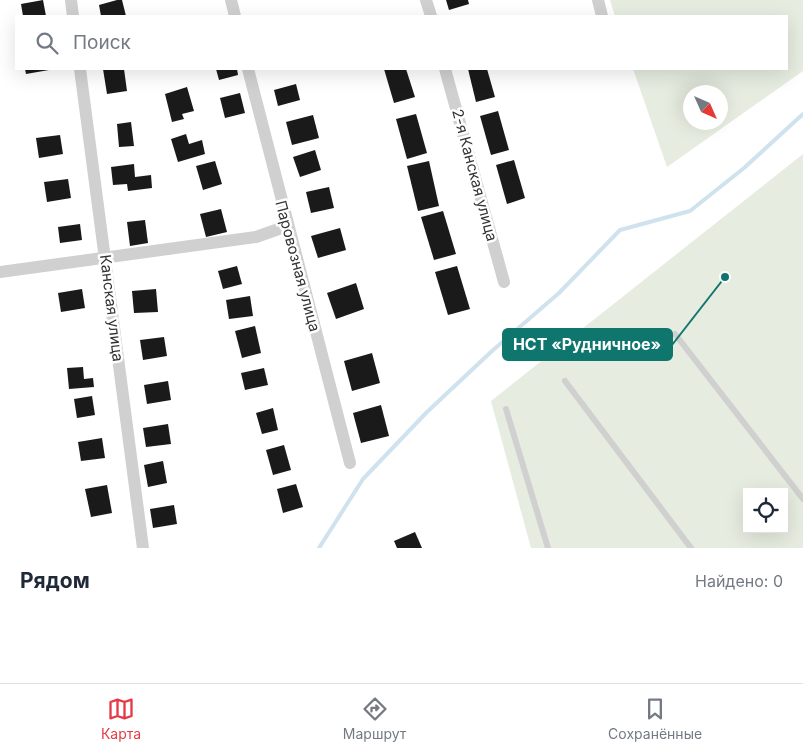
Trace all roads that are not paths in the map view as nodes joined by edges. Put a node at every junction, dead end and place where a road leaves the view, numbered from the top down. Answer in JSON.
{"nodes":[{"id":1,"x":71,"y":0,"type":"edge"},
{"id":2,"x":231,"y":0,"type":"edge"},
{"id":3,"x":426,"y":0,"type":"edge"},
{"id":4,"x":598,"y":0,"type":"edge"},
{"id":5,"x":73,"y":15,"type":"edge"},
{"id":6,"x":235,"y":15,"type":"edge"},
{"id":7,"x":431,"y":15,"type":"edge"},
{"id":8,"x":602,"y":15,"type":"edge"},
{"id":9,"x":80,"y":70,"type":"edge"},
{"id":10,"x":248,"y":70,"type":"edge"},
{"id":11,"x":445,"y":70,"type":"edge"},
{"id":12,"x":287,"y":226,"type":"junction"},
{"id":13,"x":106,"y":256,"type":"junction"},
{"id":14,"x":0,"y":272,"type":"edge"},
{"id":15,"x":504,"y":282,"type":"dead end"},
{"id":16,"x":675,"y":334,"type":"dead end"},
{"id":17,"x":565,"y":381,"type":"dead end"},
{"id":18,"x":506,"y":409,"type":"dead end"},
{"id":19,"x":350,"y":463,"type":"dead end"},
{"id":20,"x":803,"y":499,"type":"edge"},
{"id":21,"x":143,"y":548,"type":"edge"},
{"id":22,"x":548,"y":548,"type":"edge"},
{"id":23,"x":691,"y":548,"type":"edge"}],
"edges":[{"from":1,"to":5,"type":"street"},
{"from":2,"to":6,"type":"street"},
{"from":3,"to":7,"type":"street"},
{"from":4,"to":8,"type":"street"},
{"from":9,"to":13,"type":"street","name":"Канская улица"},
{"from":10,"to":12,"type":"street","name":"Паровозная улица"},
{"from":11,"to":15,"type":"street","name":"2-я Канская улица"},
{"from":12,"to":13,"type":"street"},
{"from":12,"to":19,"type":"street","name":"Паровозная улица"},
{"from":13,"to":14,"type":"street"},
{"from":13,"to":21,"type":"street","name":"Канская улица"},
{"from":16,"to":20,"type":"lane"},
{"from":17,"to":23,"type":"lane"},
{"from":18,"to":22,"type":"lane"}]}
